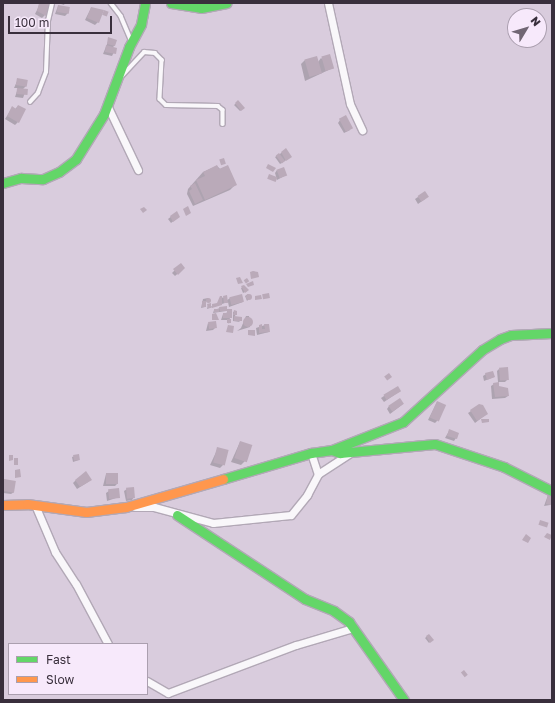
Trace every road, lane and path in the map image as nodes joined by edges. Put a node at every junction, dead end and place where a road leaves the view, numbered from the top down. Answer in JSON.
{"nodes":[{"id":1,"x":52,"y":3,"type":"edge"},
{"id":2,"x":111,"y":3,"type":"edge"},
{"id":3,"x":145,"y":3,"type":"edge"},
{"id":4,"x":171,"y":3,"type":"edge"},
{"id":5,"x":227,"y":3,"type":"edge"},
{"id":6,"x":328,"y":3,"type":"edge"},
{"id":7,"x":132,"y":41,"type":"junction"},
{"id":8,"x":116,"y":84,"type":"junction"},
{"id":9,"x":30,"y":102,"type":"dead end"},
{"id":10,"x":107,"y":105,"type":"junction"},
{"id":11,"x":223,"y":124,"type":"dead end"},
{"id":12,"x":362,"y":130,"type":"dead end"},
{"id":13,"x":138,"y":170,"type":"dead end"},
{"id":14,"x":3,"y":183,"type":"edge"},
{"id":15,"x":552,"y":333,"type":"edge"},
{"id":16,"x":332,"y":450,"type":"junction"},
{"id":17,"x":352,"y":452,"type":"junction"},
{"id":18,"x":311,"y":453,"type":"junction"},
{"id":19,"x":318,"y":474,"type":"junction"},
{"id":20,"x":552,"y":491,"type":"edge"},
{"id":21,"x":3,"y":505,"type":"edge"},
{"id":22,"x":35,"y":505,"type":"junction"},
{"id":23,"x":126,"y":507,"type":"junction"},
{"id":24,"x":176,"y":515,"type":"junction"},
{"id":25,"x":353,"y":628,"type":"junction"},
{"id":26,"x":107,"y":643,"type":"edge"},
{"id":27,"x":148,"y":682,"type":"edge"},
{"id":28,"x":404,"y":700,"type":"edge"}],
"edges":[{"from":1,"to":9,"type":"lane"},
{"from":2,"to":7,"type":"lane"},
{"from":3,"to":7,"type":"street"},
{"from":4,"to":5,"type":"street"},
{"from":6,"to":12,"type":"street"},
{"from":7,"to":8,"type":"street"},
{"from":8,"to":10,"type":"street"},
{"from":8,"to":11,"type":"lane"},
{"from":10,"to":13,"type":"street"},
{"from":10,"to":14,"type":"street"},
{"from":15,"to":16,"type":"street"},
{"from":16,"to":17,"type":"street"},
{"from":16,"to":18,"type":"street"},
{"from":17,"to":19,"type":"street"},
{"from":17,"to":20,"type":"street"},
{"from":18,"to":19,"type":"street"},
{"from":18,"to":23,"type":"street"},
{"from":19,"to":24,"type":"street"},
{"from":21,"to":22,"type":"street"},
{"from":22,"to":23,"type":"street"},
{"from":22,"to":26,"type":"street"},
{"from":23,"to":24,"type":"street"},
{"from":24,"to":25,"type":"street"},
{"from":25,"to":27,"type":"street"},
{"from":25,"to":28,"type":"street"}]}
